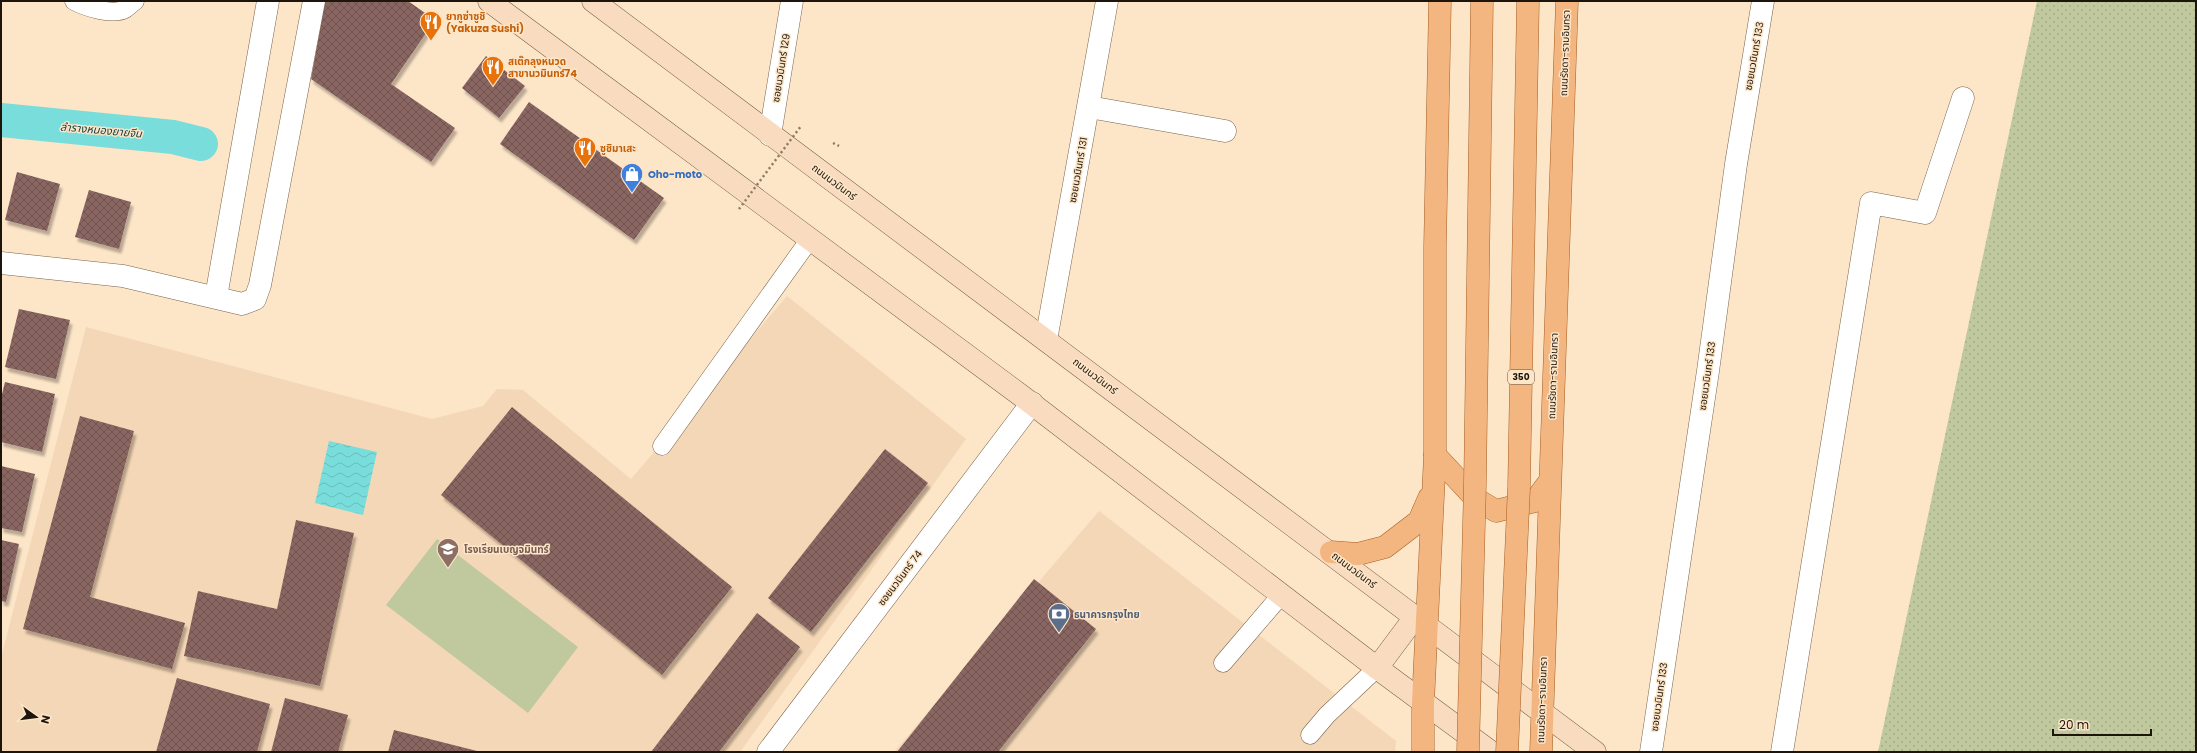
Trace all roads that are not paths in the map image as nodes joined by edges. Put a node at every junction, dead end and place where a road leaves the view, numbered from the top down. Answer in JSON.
{"nodes":[{"id":1,"x":74,"y":1,"type":"edge"},
{"id":2,"x":134,"y":1,"type":"edge"},
{"id":3,"x":268,"y":1,"type":"edge"},
{"id":4,"x":314,"y":1,"type":"edge"},
{"id":5,"x":489,"y":1,"type":"edge"},
{"id":6,"x":593,"y":1,"type":"edge"},
{"id":7,"x":792,"y":1,"type":"edge"},
{"id":8,"x":1107,"y":1,"type":"edge"},
{"id":9,"x":1440,"y":1,"type":"edge"},
{"id":10,"x":1482,"y":1,"type":"edge"},
{"id":11,"x":1528,"y":1,"type":"edge"},
{"id":12,"x":1568,"y":1,"type":"edge"},
{"id":13,"x":1764,"y":1,"type":"edge"},
{"id":14,"x":1963,"y":98,"type":"dead end"},
{"id":15,"x":1089,"y":107,"type":"junction"},
{"id":16,"x":1225,"y":131,"type":"dead end"},
{"id":17,"x":770,"y":135,"type":"junction"},
{"id":18,"x":810,"y":239,"type":"junction"},
{"id":19,"x":1,"y":264,"type":"edge"},
{"id":20,"x":216,"y":298,"type":"junction"},
{"id":21,"x":1046,"y":340,"type":"junction"},
{"id":22,"x":1032,"y":403,"type":"junction"},
{"id":23,"x":662,"y":446,"type":"dead end"},
{"id":24,"x":1435,"y":456,"type":"junction"},
{"id":25,"x":1549,"y":482,"type":"junction"},
{"id":26,"x":1433,"y":488,"type":"junction"},
{"id":27,"x":1331,"y":552,"type":"junction"},
{"id":28,"x":1282,"y":594,"type":"junction"},
{"id":29,"x":1421,"y":622,"type":"junction"},
{"id":30,"x":1224,"y":663,"type":"dead end"},
{"id":31,"x":1377,"y":668,"type":"junction"},
{"id":32,"x":1423,"y":703,"type":"junction"},
{"id":33,"x":1542,"y":714,"type":"junction"},
{"id":34,"x":1310,"y":735,"type":"dead end"},
{"id":35,"x":768,"y":752,"type":"edge"},
{"id":36,"x":1423,"y":752,"type":"edge"},
{"id":37,"x":1468,"y":752,"type":"edge"},
{"id":38,"x":1491,"y":752,"type":"edge"},
{"id":39,"x":1507,"y":752,"type":"edge"},
{"id":40,"x":1541,"y":752,"type":"edge"},
{"id":41,"x":1595,"y":752,"type":"edge"},
{"id":42,"x":1651,"y":752,"type":"edge"},
{"id":43,"x":1782,"y":752,"type":"edge"}],
"edges":[{"from":1,"to":2,"type":"lane"},
{"from":3,"to":20,"type":"street"},
{"from":4,"to":20,"type":"street"},
{"from":5,"to":18,"type":"main road"},
{"from":6,"to":17,"type":"main road","name":"ถนนนวมินทร์"},
{"from":7,"to":17,"type":"street","name":"ซอยนวมินทร์ 129"},
{"from":8,"to":15,"type":"street","name":"ซอยนวมินทร์ 131"},
{"from":9,"to":24,"type":"main road"},
{"from":10,"to":37,"type":"main road","bridge":true},
{"from":11,"to":39,"type":"main road","number":"350","bridge":true},
{"from":12,"to":25,"type":"main road","name":"ถนนรัชดา-รามอินทรา"},
{"from":13,"to":42,"type":"street","name":"ซอยนวมินทร์ 133"},
{"from":14,"to":43,"type":"street"},
{"from":15,"to":16,"type":"street"},
{"from":15,"to":21,"type":"street","name":"ซอยนวมินทร์ 131"},
{"from":17,"to":21,"type":"main road","name":"ถนนนวมินทร์"},
{"from":18,"to":22,"type":"main road"},
{"from":18,"to":23,"type":"lane"},
{"from":19,"to":20,"type":"street"},
{"from":21,"to":27,"type":"main road","name":"ถนนนวมินทร์"},
{"from":22,"to":28,"type":"main road"},
{"from":22,"to":35,"type":"street","name":"ซอยนวมินทร์ 74"},
{"from":24,"to":25,"type":"main road"},
{"from":24,"to":26,"type":"main road"},
{"from":25,"to":33,"type":"main road","name":"ถนนรัชดา-รามอินทรา"},
{"from":26,"to":27,"type":"main road"},
{"from":26,"to":29,"type":"main road"},
{"from":27,"to":29,"type":"main road","name":"ถนนนวมินทร์"},
{"from":28,"to":30,"type":"lane"},
{"from":28,"to":31,"type":"main road"},
{"from":29,"to":31,"type":"main road"},
{"from":29,"to":32,"type":"main road"},
{"from":29,"to":33,"type":"main road","name":"ถนนนวมินทร์"},
{"from":31,"to":32,"type":"main road"},
{"from":31,"to":34,"type":"lane"},
{"from":32,"to":36,"type":"main road"},
{"from":32,"to":38,"type":"main road"},
{"from":33,"to":40,"type":"main road","name":"ถนนรัชดา-รามอินทรา"},
{"from":33,"to":41,"type":"main road","name":"ถนนนวมินทร์"}]}
